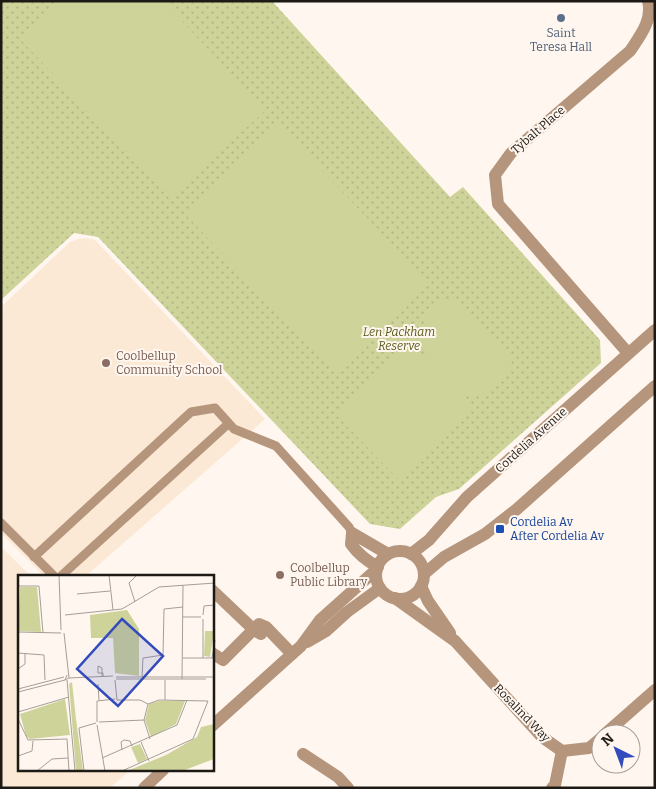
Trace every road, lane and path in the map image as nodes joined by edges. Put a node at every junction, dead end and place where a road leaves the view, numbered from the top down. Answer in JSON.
{"nodes":[{"id":1,"x":649,"y":5,"type":"edge"},
{"id":2,"x":655,"y":330,"type":"edge"},
{"id":3,"x":628,"y":353,"type":"junction"},
{"id":4,"x":655,"y":386,"type":"edge"},
{"id":5,"x":228,"y":424,"type":"junction"},
{"id":6,"x":1,"y":523,"type":"edge"},
{"id":7,"x":352,"y":533,"type":"junction"},
{"id":8,"x":388,"y":554,"type":"junction"},
{"id":9,"x":411,"y":554,"type":"junction"},
{"id":10,"x":34,"y":557,"type":"junction"},
{"id":11,"x":378,"y":568,"type":"junction"},
{"id":12,"x":53,"y":575,"type":"edge"},
{"id":13,"x":62,"y":575,"type":"edge"},
{"id":14,"x":422,"y":580,"type":"junction"},
{"id":15,"x":380,"y":588,"type":"junction"},
{"id":16,"x":214,"y":592,"type":"edge"},
{"id":17,"x":395,"y":598,"type":"junction"},
{"id":18,"x":254,"y":630,"type":"junction"},
{"id":19,"x":455,"y":641,"type":"junction"},
{"id":20,"x":293,"y":653,"type":"junction"},
{"id":21,"x":214,"y":654,"type":"edge"},
{"id":22,"x":655,"y":690,"type":"edge"},
{"id":23,"x":214,"y":724,"type":"edge"},
{"id":24,"x":616,"y":724,"type":"edge"},
{"id":25,"x":591,"y":746,"type":"edge"},
{"id":26,"x":562,"y":751,"type":"junction"},
{"id":27,"x":303,"y":754,"type":"dead end"},
{"id":28,"x":161,"y":772,"type":"edge"},
{"id":29,"x":144,"y":788,"type":"edge"},
{"id":30,"x":348,"y":788,"type":"edge"},
{"id":31,"x":552,"y":788,"type":"edge"}],
"edges":[{"from":1,"to":3,"type":"street","name":"Tybalt Place"},
{"from":2,"to":3,"type":"street","name":"Cordelia Avenue"},
{"from":3,"to":9,"type":"street","name":"Cordelia Avenue"},
{"from":4,"to":14,"type":"street"},
{"from":5,"to":7,"type":"lane"},
{"from":5,"to":10,"type":"lane"},
{"from":5,"to":13,"type":"lane"},
{"from":6,"to":10,"type":"lane"},
{"from":7,"to":8,"type":"street"},
{"from":7,"to":11,"type":"street"},
{"from":8,"to":9,"type":"street"},
{"from":8,"to":11,"type":"street"},
{"from":9,"to":14,"type":"street"},
{"from":10,"to":12,"type":"lane"},
{"from":11,"to":15,"type":"street"},
{"from":11,"to":20,"type":"street"},
{"from":14,"to":17,"type":"street"},
{"from":14,"to":19,"type":"street"},
{"from":15,"to":17,"type":"street"},
{"from":15,"to":20,"type":"street"},
{"from":16,"to":18,"type":"street"},
{"from":17,"to":19,"type":"street"},
{"from":18,"to":20,"type":"street"},
{"from":18,"to":21,"type":"street"},
{"from":19,"to":26,"type":"street","name":"Rosalind Way"},
{"from":20,"to":23,"type":"street"},
{"from":22,"to":24,"type":"street"},
{"from":25,"to":26,"type":"street","name":"Rosalind Way"},
{"from":26,"to":31,"type":"street"},
{"from":27,"to":30,"type":"street"},
{"from":28,"to":29,"type":"street"}]}
